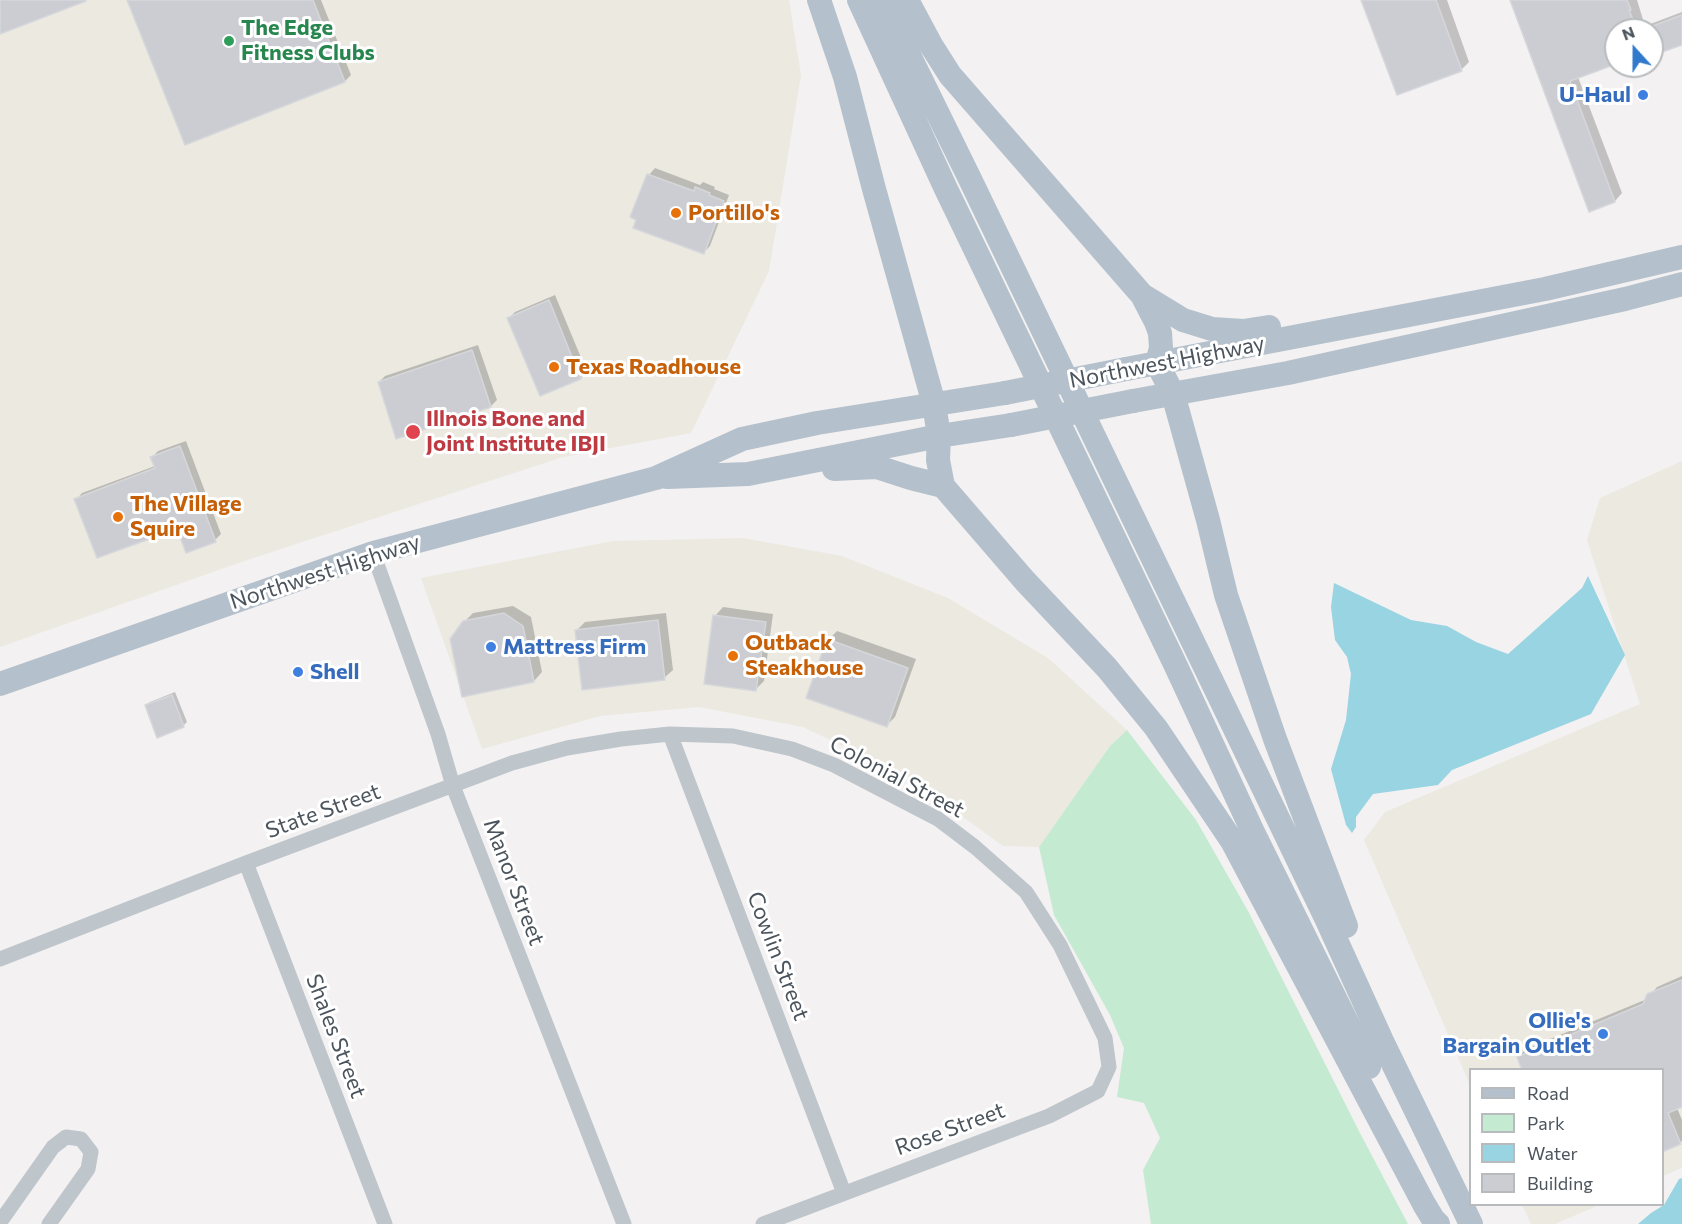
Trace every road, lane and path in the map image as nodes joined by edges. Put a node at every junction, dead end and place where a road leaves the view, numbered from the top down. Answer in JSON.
{"nodes":[{"id":1,"x":819,"y":0,"type":"edge"},
{"id":2,"x":859,"y":0,"type":"edge"},
{"id":3,"x":882,"y":0,"type":"edge"},
{"id":4,"x":907,"y":0,"type":"edge"},
{"id":5,"x":1682,"y":257,"type":"edge"},
{"id":6,"x":1682,"y":284,"type":"edge"},
{"id":7,"x":1142,"y":295,"type":"junction"},
{"id":8,"x":1352,"y":326,"type":"junction"},
{"id":9,"x":1157,"y":363,"type":"junction"},
{"id":10,"x":1173,"y":394,"type":"junction"},
{"id":11,"x":934,"y":404,"type":"junction"},
{"id":12,"x":939,"y":436,"type":"junction"},
{"id":13,"x":748,"y":474,"type":"junction"},
{"id":14,"x":656,"y":477,"type":"junction"},
{"id":15,"x":943,"y":486,"type":"junction"},
{"id":16,"x":373,"y":553,"type":"junction"},
{"id":17,"x":0,"y":684,"type":"edge"},
{"id":18,"x":670,"y":734,"type":"junction"},
{"id":19,"x":453,"y":786,"type":"junction"},
{"id":20,"x":246,"y":863,"type":"junction"},
{"id":21,"x":0,"y":959,"type":"edge"},
{"id":22,"x":1106,"y":1038,"type":"joint"},
{"id":23,"x":1434,"y":1148,"type":"junction"},
{"id":24,"x":844,"y":1193,"type":"junction"},
{"id":25,"x":5,"y":1220,"type":"edge"},
{"id":26,"x":49,"y":1224,"type":"edge"},
{"id":27,"x":385,"y":1224,"type":"edge"},
{"id":28,"x":624,"y":1224,"type":"edge"},
{"id":29,"x":763,"y":1224,"type":"edge"},
{"id":30,"x":1438,"y":1224,"type":"edge"},
{"id":31,"x":1448,"y":1224,"type":"edge"},
{"id":32,"x":1471,"y":1224,"type":"edge"}],
"edges":[{"from":1,"to":11,"type":"main road"},
{"from":2,"to":31,"type":"main road"},
{"from":3,"to":23,"type":"main road"},
{"from":4,"to":7,"type":"main road"},
{"from":5,"to":8,"type":"main road","name":"Northwest Highway"},
{"from":6,"to":10,"type":"main road","name":"Northwest Highway"},
{"from":7,"to":8,"type":"main road"},
{"from":7,"to":9,"type":"main road"},
{"from":8,"to":9,"type":"main road","name":"Northwest Highway"},
{"from":9,"to":10,"type":"main road"},
{"from":9,"to":11,"type":"main road","name":"Northwest Highway","bridge":true},
{"from":10,"to":12,"type":"main road","name":"Northwest Highway","bridge":true},
{"from":10,"to":23,"type":"main road"},
{"from":11,"to":12,"type":"main road"},
{"from":11,"to":14,"type":"main road","name":"Northwest Highway"},
{"from":12,"to":13,"type":"main road","name":"Northwest Highway"},
{"from":12,"to":15,"type":"main road"},
{"from":13,"to":14,"type":"main road","name":"Northwest Highway"},
{"from":13,"to":15,"type":"main road"},
{"from":14,"to":16,"type":"main road","name":"Northwest Highway"},
{"from":15,"to":30,"type":"main road"},
{"from":16,"to":17,"type":"main road","name":"Northwest Highway"},
{"from":16,"to":19,"type":"street","name":"Manor Street"},
{"from":18,"to":19,"type":"street","name":"State Street"},
{"from":18,"to":22,"type":"street","name":"Colonial Street"},
{"from":18,"to":24,"type":"street","name":"Cowlin Street"},
{"from":19,"to":20,"type":"street","name":"State Street"},
{"from":19,"to":28,"type":"street","name":"Manor Street"},
{"from":20,"to":21,"type":"street","name":"State Street"},
{"from":20,"to":27,"type":"street","name":"Shales Street"},
{"from":22,"to":24,"type":"street","name":"Rose Street"},
{"from":23,"to":32,"type":"main road"},
{"from":24,"to":29,"type":"street","name":"Rose Street"},
{"from":25,"to":26,"type":"street"}]}
